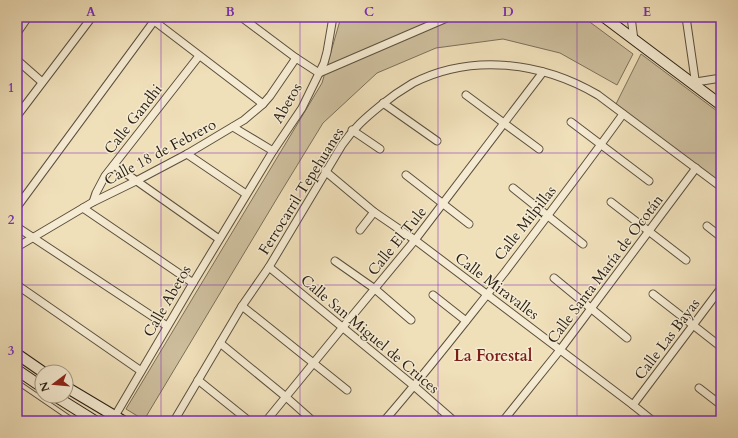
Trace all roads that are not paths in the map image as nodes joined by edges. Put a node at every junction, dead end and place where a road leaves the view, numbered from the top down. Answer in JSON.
{"nodes":[{"id":1,"x":28,"y":17,"type":"edge"},
{"id":2,"x":92,"y":17,"type":"edge"},
{"id":3,"x":241,"y":17,"type":"edge"},
{"id":4,"x":333,"y":17,"type":"edge"},
{"id":5,"x":449,"y":17,"type":"edge"},
{"id":6,"x":604,"y":17,"type":"edge"},
{"id":7,"x":631,"y":17,"type":"edge"},
{"id":8,"x":686,"y":17,"type":"edge"},
{"id":9,"x":153,"y":18,"type":"edge"},
{"id":10,"x":17,"y":33,"type":"edge"},
{"id":11,"x":634,"y":40,"type":"junction"},
{"id":12,"x":199,"y":56,"type":"junction"},
{"id":13,"x":296,"y":58,"type":"junction"},
{"id":14,"x":17,"y":60,"type":"edge"},
{"id":15,"x":543,"y":72,"type":"junction"},
{"id":16,"x":319,"y":73,"type":"junction"},
{"id":17,"x":721,"y":78,"type":"edge"},
{"id":18,"x":42,"y":82,"type":"junction"},
{"id":19,"x":696,"y":84,"type":"junction"},
{"id":20,"x":466,"y":95,"type":"dead end"},
{"id":21,"x":383,"y":103,"type":"junction"},
{"id":22,"x":264,"y":104,"type":"junction"},
{"id":23,"x":721,"y":105,"type":"edge"},
{"id":24,"x":624,"y":114,"type":"junction"},
{"id":25,"x":17,"y":116,"type":"edge"},
{"id":26,"x":571,"y":122,"type":"dead end"},
{"id":27,"x":505,"y":124,"type":"junction"},
{"id":28,"x":233,"y":127,"type":"junction"},
{"id":29,"x":352,"y":130,"type":"junction"},
{"id":30,"x":437,"y":141,"type":"dead end"},
{"id":31,"x":601,"y":145,"type":"junction"},
{"id":32,"x":380,"y":149,"type":"dead end"},
{"id":33,"x":538,"y":150,"type":"dead end"},
{"id":34,"x":273,"y":151,"type":"junction"},
{"id":35,"x":187,"y":154,"type":"junction"},
{"id":36,"x":114,"y":165,"type":"junction"},
{"id":37,"x":696,"y":168,"type":"junction"},
{"id":38,"x":325,"y":171,"type":"junction"},
{"id":39,"x":406,"y":175,"type":"dead end"},
{"id":40,"x":136,"y":181,"type":"junction"},
{"id":41,"x":649,"y":181,"type":"dead end"},
{"id":42,"x":721,"y":187,"type":"edge"},
{"id":43,"x":513,"y":188,"type":"dead end"},
{"id":44,"x":246,"y":194,"type":"junction"},
{"id":45,"x":93,"y":202,"type":"junction"},
{"id":46,"x":611,"y":202,"type":"dead end"},
{"id":47,"x":443,"y":204,"type":"junction"},
{"id":48,"x":17,"y":207,"type":"edge"},
{"id":49,"x":83,"y":208,"type":"junction"},
{"id":50,"x":374,"y":212,"type":"junction"},
{"id":51,"x":548,"y":216,"type":"junction"},
{"id":52,"x":469,"y":224,"type":"dead end"},
{"id":53,"x":707,"y":226,"type":"dead end"},
{"id":54,"x":17,"y":227,"type":"edge"},
{"id":55,"x":360,"y":230,"type":"dead end"},
{"id":56,"x":649,"y":232,"type":"junction"},
{"id":57,"x":34,"y":237,"type":"junction"},
{"id":58,"x":721,"y":237,"type":"edge"},
{"id":59,"x":219,"y":239,"type":"junction"},
{"id":60,"x":416,"y":240,"type":"junction"},
{"id":61,"x":583,"y":244,"type":"dead end"},
{"id":62,"x":17,"y":246,"type":"edge"},
{"id":63,"x":686,"y":260,"type":"dead end"},
{"id":64,"x":335,"y":261,"type":"dead end"},
{"id":65,"x":269,"y":267,"type":"junction"},
{"id":66,"x":554,"y":278,"type":"dead end"},
{"id":67,"x":193,"y":283,"type":"junction"},
{"id":68,"x":17,"y":285,"type":"edge"},
{"id":69,"x":721,"y":288,"type":"edge"},
{"id":70,"x":375,"y":289,"type":"junction"},
{"id":71,"x":433,"y":294,"type":"dead end"},
{"id":72,"x":487,"y":294,"type":"junction"},
{"id":73,"x":653,"y":294,"type":"dead end"},
{"id":74,"x":242,"y":306,"type":"junction"},
{"id":75,"x":592,"y":309,"type":"junction"},
{"id":76,"x":411,"y":320,"type":"dead end"},
{"id":77,"x":466,"y":321,"type":"junction"},
{"id":78,"x":694,"y":325,"type":"junction"},
{"id":79,"x":167,"y":326,"type":"junction"},
{"id":80,"x":343,"y":327,"type":"junction"},
{"id":81,"x":627,"y":338,"type":"dead end"},
{"id":82,"x":220,"y":343,"type":"junction"},
{"id":83,"x":721,"y":347,"type":"edge"},
{"id":84,"x":560,"y":350,"type":"junction"},
{"id":85,"x":17,"y":354,"type":"edge"},
{"id":86,"x":314,"y":362,"type":"junction"},
{"id":87,"x":34,"y":366,"type":"edge"},
{"id":88,"x":17,"y":370,"type":"edge"},
{"id":89,"x":141,"y":371,"type":"junction"},
{"id":90,"x":198,"y":380,"type":"junction"},
{"id":91,"x":17,"y":382,"type":"edge"},
{"id":92,"x":34,"y":382,"type":"edge"},
{"id":93,"x":414,"y":386,"type":"junction"},
{"id":94,"x":699,"y":388,"type":"dead end"},
{"id":95,"x":347,"y":390,"type":"dead end"},
{"id":96,"x":74,"y":392,"type":"edge"},
{"id":97,"x":286,"y":397,"type":"junction"},
{"id":98,"x":67,"y":404,"type":"edge"},
{"id":99,"x":633,"y":405,"type":"junction"},
{"id":100,"x":721,"y":405,"type":"edge"},
{"id":101,"x":116,"y":420,"type":"edge"},
{"id":102,"x":74,"y":421,"type":"edge"},
{"id":103,"x":94,"y":421,"type":"edge"},
{"id":104,"x":174,"y":421,"type":"edge"},
{"id":105,"x":249,"y":421,"type":"edge"},
{"id":106,"x":266,"y":421,"type":"edge"},
{"id":107,"x":313,"y":421,"type":"edge"},
{"id":108,"x":384,"y":421,"type":"edge"},
{"id":109,"x":454,"y":421,"type":"edge"},
{"id":110,"x":503,"y":421,"type":"edge"},
{"id":111,"x":653,"y":421,"type":"edge"}],
"edges":[{"from":1,"to":10,"type":"street"},
{"from":2,"to":18,"type":"street"},
{"from":3,"to":13,"type":"street"},
{"from":4,"to":16,"type":"street","name":"Abetos"},
{"from":5,"to":16,"type":"street"},
{"from":6,"to":11,"type":"main road"},
{"from":7,"to":11,"type":"street"},
{"from":8,"to":19,"type":"street"},
{"from":9,"to":12,"type":"street"},
{"from":9,"to":48,"type":"street"},
{"from":11,"to":19,"type":"main road"},
{"from":12,"to":22,"type":"street"},
{"from":12,"to":36,"type":"street","name":"Calle Gandhi"},
{"from":13,"to":16,"type":"street"},
{"from":13,"to":22,"type":"street","name":"Calle 18 de Febrero"},
{"from":14,"to":18,"type":"street"},
{"from":15,"to":21,"type":"street","name":"Ferrocarril Tepehuanes"},
{"from":15,"to":24,"type":"street","name":"Ferrocarril Tepehuanes"},
{"from":15,"to":27,"type":"street","name":"Calle El Tule"},
{"from":16,"to":34,"type":"street","name":"Abetos"},
{"from":17,"to":19,"type":"street"},
{"from":18,"to":25,"type":"street"},
{"from":19,"to":23,"type":"main road"},
{"from":20,"to":27,"type":"street"},
{"from":21,"to":29,"type":"street","name":"Ferrocarril Tepehuanes"},
{"from":21,"to":30,"type":"street"},
{"from":22,"to":28,"type":"street","name":"Calle 18 de Febrero"},
{"from":24,"to":31,"type":"street","name":"Calle Milpillas"},
{"from":24,"to":37,"type":"street","name":"Ferrocarril Tepehuanes"},
{"from":26,"to":31,"type":"street"},
{"from":27,"to":33,"type":"street"},
{"from":27,"to":47,"type":"street","name":"Calle El Tule"},
{"from":28,"to":34,"type":"street"},
{"from":28,"to":35,"type":"street","name":"Calle 18 de Febrero"},
{"from":29,"to":32,"type":"street"},
{"from":29,"to":38,"type":"street","name":"Ferrocarril Tepehuanes"},
{"from":31,"to":41,"type":"street"},
{"from":31,"to":51,"type":"street","name":"Calle Milpillas"},
{"from":34,"to":44,"type":"street","name":"Abetos"},
{"from":35,"to":40,"type":"street","name":"Calle 18 de Febrero"},
{"from":35,"to":44,"type":"street"},
{"from":36,"to":40,"type":"street"},
{"from":36,"to":45,"type":"street","name":"Calle Gandhi"},
{"from":37,"to":42,"type":"street","name":"Ferrocarril Tepehuanes"},
{"from":37,"to":56,"type":"street","name":"Calle Santa María de Ocotán"},
{"from":38,"to":50,"type":"street","name":"Calle Miravalles"},
{"from":38,"to":65,"type":"street","name":"Ferrocarril Tepehuanes"},
{"from":39,"to":47,"type":"street"},
{"from":40,"to":45,"type":"street","name":"Calle 18 de Febrero"},
{"from":40,"to":59,"type":"street"},
{"from":43,"to":51,"type":"street"},
{"from":44,"to":59,"type":"street","name":"Calle Abetos"},
{"from":45,"to":49,"type":"street","name":"Calle 18 de Febrero"},
{"from":46,"to":56,"type":"street"},
{"from":47,"to":52,"type":"street"},
{"from":47,"to":60,"type":"street","name":"Calle El Tule"},
{"from":49,"to":57,"type":"street","name":"Calle 18 de Febrero"},
{"from":49,"to":67,"type":"street"},
{"from":50,"to":55,"type":"street"},
{"from":50,"to":60,"type":"street","name":"Calle Miravalles"},
{"from":51,"to":61,"type":"street"},
{"from":51,"to":72,"type":"street","name":"Calle Milpillas"},
{"from":53,"to":58,"type":"street"},
{"from":54,"to":57,"type":"street"},
{"from":56,"to":63,"type":"street"},
{"from":56,"to":75,"type":"street","name":"Calle Santa María de Ocotán"},
{"from":57,"to":62,"type":"street","name":"Calle 18 de Febrero"},
{"from":57,"to":79,"type":"street"},
{"from":59,"to":67,"type":"street","name":"Calle Abetos"},
{"from":60,"to":70,"type":"street","name":"Calle El Tule"},
{"from":60,"to":72,"type":"street","name":"Calle Miravalles"},
{"from":64,"to":70,"type":"street"},
{"from":65,"to":74,"type":"street","name":"Ferrocarril Tepehuanes"},
{"from":65,"to":80,"type":"street","name":"Calle San Miguel de Cruces"},
{"from":66,"to":75,"type":"street"},
{"from":67,"to":79,"type":"street","name":"Calle Abetos"},
{"from":68,"to":89,"type":"street"},
{"from":69,"to":78,"type":"street","name":"Calle Las Bayas"},
{"from":70,"to":76,"type":"street"},
{"from":70,"to":80,"type":"street","name":"Calle El Tule"},
{"from":71,"to":77,"type":"street"},
{"from":72,"to":77,"type":"street","name":"Calle Milpillas"},
{"from":72,"to":84,"type":"street","name":"Calle Miravalles"},
{"from":73,"to":78,"type":"street"},
{"from":74,"to":82,"type":"street","name":"Ferrocarril Tepehuanes"},
{"from":74,"to":86,"type":"street"},
{"from":75,"to":81,"type":"street"},
{"from":75,"to":84,"type":"street","name":"Calle Santa María de Ocotán"},
{"from":77,"to":93,"type":"street","name":"Calle Milpillas"},
{"from":78,"to":83,"type":"street"},
{"from":78,"to":99,"type":"street","name":"Calle Las Bayas"},
{"from":79,"to":89,"type":"street","name":"Calle Abetos"},
{"from":80,"to":86,"type":"street","name":"Calle El Tule"},
{"from":80,"to":93,"type":"street","name":"Calle San Miguel de Cruces"},
{"from":82,"to":90,"type":"street","name":"Ferrocarril Tepehuanes"},
{"from":82,"to":97,"type":"street"},
{"from":84,"to":99,"type":"street","name":"Calle Miravalles"},
{"from":84,"to":110,"type":"street","name":"Calle Santa María de Ocotán"},
{"from":85,"to":87,"type":"main road"},
{"from":86,"to":95,"type":"street"},
{"from":86,"to":97,"type":"street","name":"Calle El Tule"},
{"from":88,"to":92,"type":"main road"},
{"from":89,"to":101,"type":"street","name":"Calle Abetos"},
{"from":90,"to":104,"type":"street","name":"Ferrocarril Tepehuanes"},
{"from":90,"to":105,"type":"street"},
{"from":91,"to":102,"type":"lane"},
{"from":93,"to":108,"type":"street","name":"Calle Milpillas"},
{"from":93,"to":109,"type":"street","name":"Calle San Miguel de Cruces"},
{"from":94,"to":100,"type":"street"},
{"from":96,"to":101,"type":"main road"},
{"from":97,"to":106,"type":"street","name":"Calle El Tule"},
{"from":97,"to":107,"type":"street"},
{"from":98,"to":103,"type":"main road"},
{"from":99,"to":111,"type":"street","name":"Calle Miravalles"}]}
